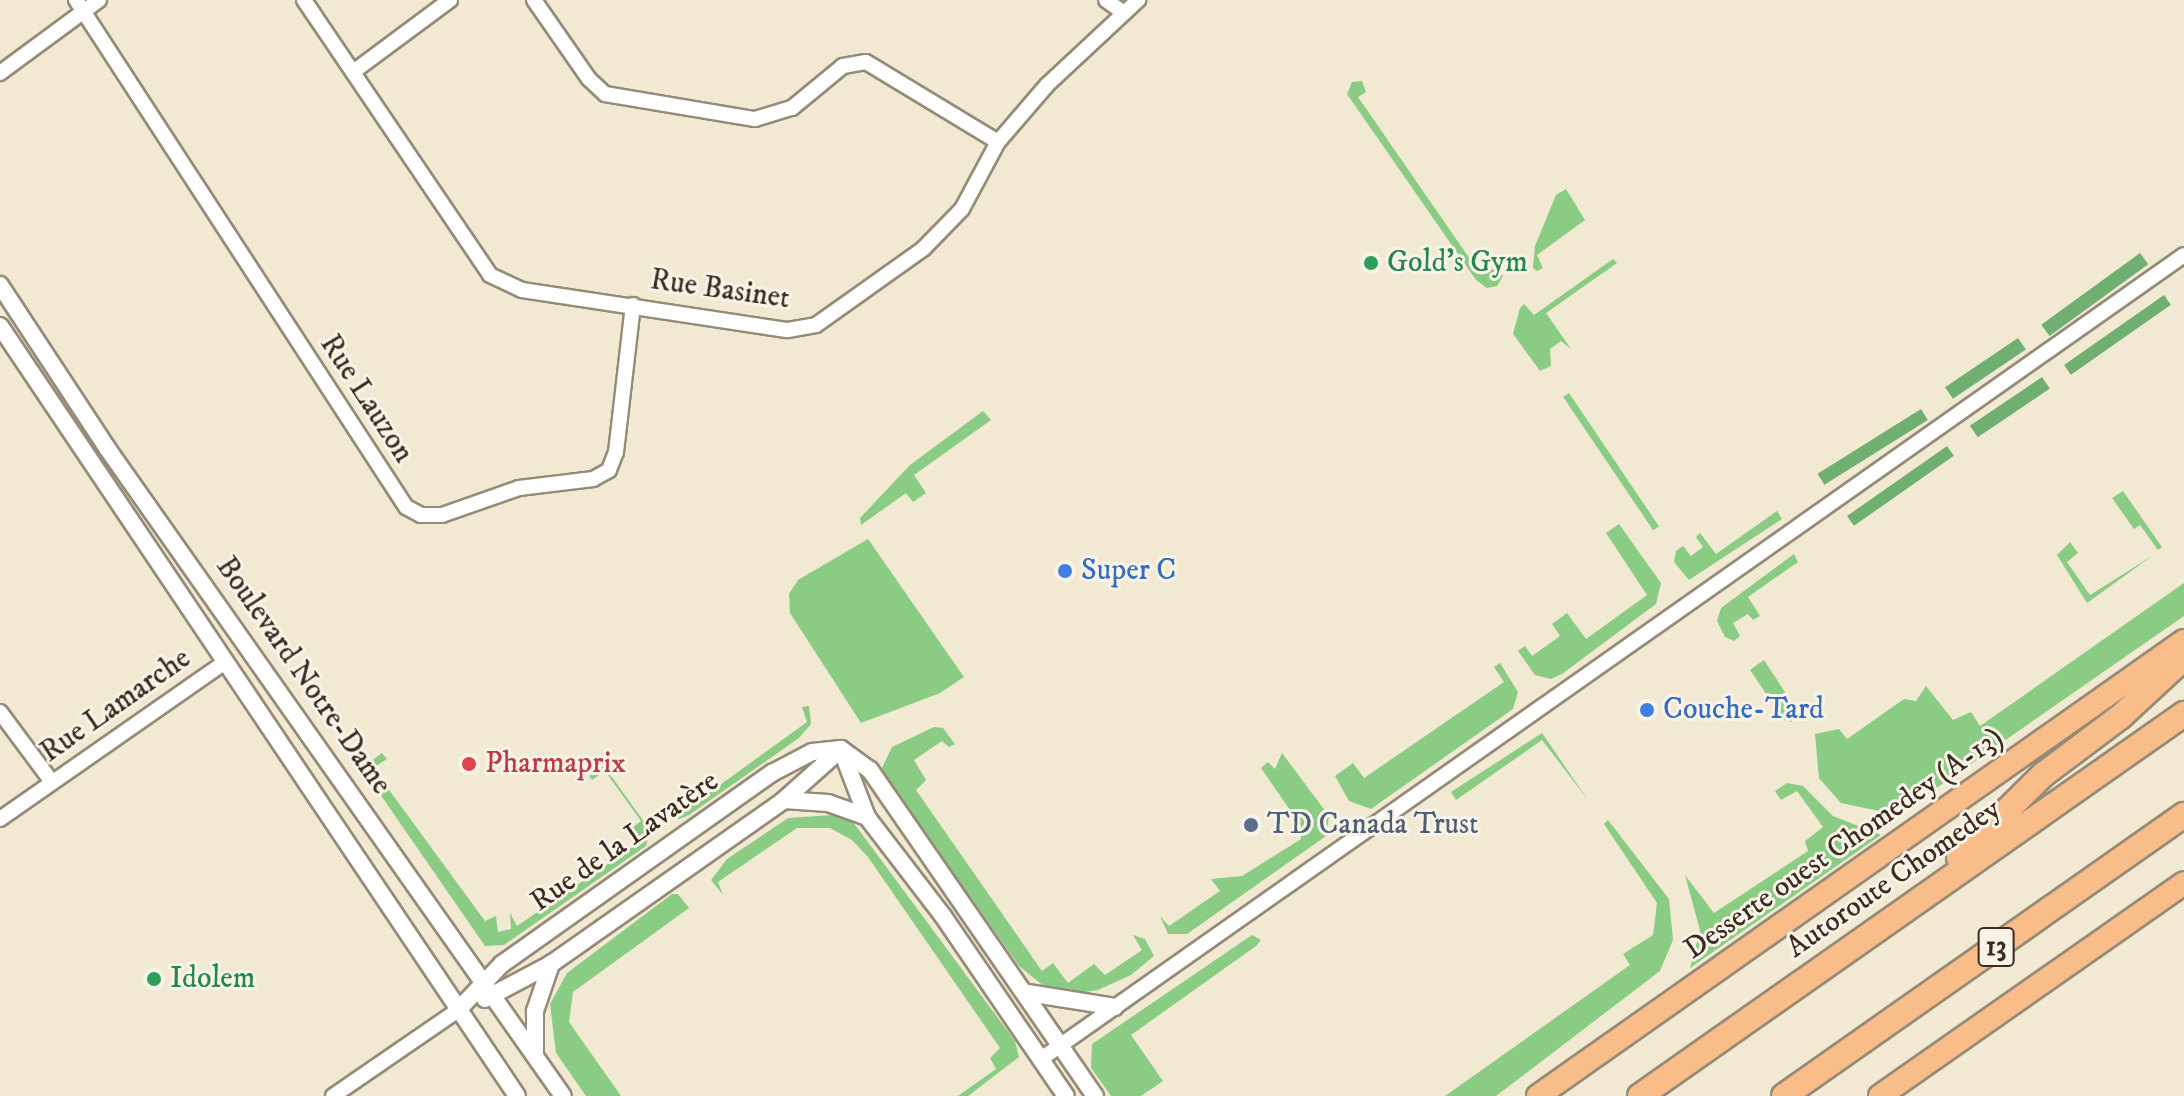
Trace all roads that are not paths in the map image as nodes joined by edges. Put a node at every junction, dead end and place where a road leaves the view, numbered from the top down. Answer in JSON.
{"nodes":[{"id":1,"x":99,"y":0,"type":"edge"},
{"id":2,"x":304,"y":0,"type":"edge"},
{"id":3,"x":450,"y":0,"type":"edge"},
{"id":4,"x":534,"y":0,"type":"edge"},
{"id":5,"x":1106,"y":0,"type":"edge"},
{"id":6,"x":1138,"y":0,"type":"edge"},
{"id":7,"x":80,"y":6,"type":"edge"},
{"id":8,"x":1124,"y":13,"type":"junction"},
{"id":9,"x":353,"y":72,"type":"junction"},
{"id":10,"x":0,"y":73,"type":"edge"},
{"id":11,"x":998,"y":142,"type":"junction"},
{"id":12,"x":2184,"y":255,"type":"edge"},
{"id":13,"x":0,"y":285,"type":"edge"},
{"id":14,"x":633,"y":305,"type":"junction"},
{"id":15,"x":0,"y":326,"type":"edge"},
{"id":16,"x":2184,"y":641,"type":"edge"},
{"id":17,"x":2184,"y":658,"type":"edge"},
{"id":18,"x":222,"y":664,"type":"junction"},
{"id":19,"x":0,"y":712,"type":"edge"},
{"id":20,"x":2184,"y":714,"type":"edge"},
{"id":21,"x":841,"y":749,"type":"junction"},
{"id":22,"x":52,"y":782,"type":"junction"},
{"id":23,"x":784,"y":800,"type":"junction"},
{"id":24,"x":2184,"y":815,"type":"edge"},
{"id":25,"x":867,"y":817,"type":"junction"},
{"id":26,"x":0,"y":819,"type":"edge"},
{"id":27,"x":2184,"y":883,"type":"edge"},
{"id":28,"x":1906,"y":910,"type":"junction"},
{"id":29,"x":551,"y":964,"type":"junction"},
{"id":30,"x":487,"y":990,"type":"junction"},
{"id":31,"x":1028,"y":993,"type":"junction"},
{"id":32,"x":1115,"y":1007,"type":"junction"},
{"id":33,"x":458,"y":1010,"type":"junction"},
{"id":34,"x":1061,"y":1045,"type":"junction"},
{"id":35,"x":535,"y":1055,"type":"junction"},
{"id":36,"x":1041,"y":1059,"type":"junction"},
{"id":37,"x":333,"y":1096,"type":"edge"},
{"id":38,"x":517,"y":1096,"type":"edge"},
{"id":39,"x":563,"y":1096,"type":"edge"},
{"id":40,"x":1066,"y":1096,"type":"edge"},
{"id":41,"x":1095,"y":1096,"type":"edge"},
{"id":42,"x":1538,"y":1096,"type":"edge"},
{"id":43,"x":1640,"y":1096,"type":"edge"},
{"id":44,"x":1786,"y":1096,"type":"edge"},
{"id":45,"x":1880,"y":1096,"type":"edge"}],
"edges":[{"from":1,"to":7,"type":"street"},
{"from":2,"to":9,"type":"street","name":"Rue Basinet"},
{"from":3,"to":9,"type":"street"},
{"from":4,"to":11,"type":"street"},
{"from":5,"to":8,"type":"street"},
{"from":6,"to":8,"type":"street","name":"Rue Basinet"},
{"from":7,"to":10,"type":"street"},
{"from":7,"to":14,"type":"street","name":"Rue Lauzon"},
{"from":8,"to":11,"type":"street","name":"Rue Basinet"},
{"from":9,"to":14,"type":"street","name":"Rue Basinet"},
{"from":11,"to":14,"type":"street","name":"Rue Basinet"},
{"from":12,"to":32,"type":"street"},
{"from":13,"to":30,"type":"street","name":"Boulevard Notre-Dame"},
{"from":15,"to":18,"type":"street","name":"Boulevard Notre-Dame"},
{"from":16,"to":42,"type":"main road","name":"Desserte ouest Chomedey (A-13)"},
{"from":17,"to":28,"type":"highway"},
{"from":18,"to":22,"type":"street","name":"Rue Lamarche"},
{"from":18,"to":33,"type":"street","name":"Boulevard Notre-Dame"},
{"from":19,"to":22,"type":"street"},
{"from":20,"to":28,"type":"highway","name":"Autoroute Chomedey"},
{"from":21,"to":23,"type":"street","name":"Rue de la Lavatère"},
{"from":21,"to":25,"type":"street"},
{"from":21,"to":30,"type":"street","name":"Rue de la Lavatère"},
{"from":21,"to":31,"type":"street"},
{"from":22,"to":26,"type":"street","name":"Rue Lamarche"},
{"from":23,"to":25,"type":"street"},
{"from":23,"to":29,"type":"street","name":"Rue de la Lavatère"},
{"from":24,"to":44,"type":"highway","number":"13"},
{"from":25,"to":36,"type":"street"},
{"from":27,"to":45,"type":"main road"},
{"from":28,"to":43,"type":"highway","name":"Autoroute Chomedey"},
{"from":29,"to":30,"type":"street","name":"Rue de la Lavatère"},
{"from":29,"to":35,"type":"street"},
{"from":30,"to":33,"type":"street","name":"Rue de la Lavatère"},
{"from":30,"to":35,"type":"street","name":"Boulevard Notre-Dame"},
{"from":31,"to":32,"type":"street"},
{"from":31,"to":34,"type":"street"},
{"from":32,"to":34,"type":"street"},
{"from":33,"to":37,"type":"street","name":"Rue de la Lavatère"},
{"from":33,"to":38,"type":"street","name":"Boulevard Notre-Dame"},
{"from":34,"to":36,"type":"street"},
{"from":34,"to":41,"type":"street"},
{"from":35,"to":39,"type":"street","name":"Boulevard Notre-Dame"},
{"from":36,"to":40,"type":"street"}]}
